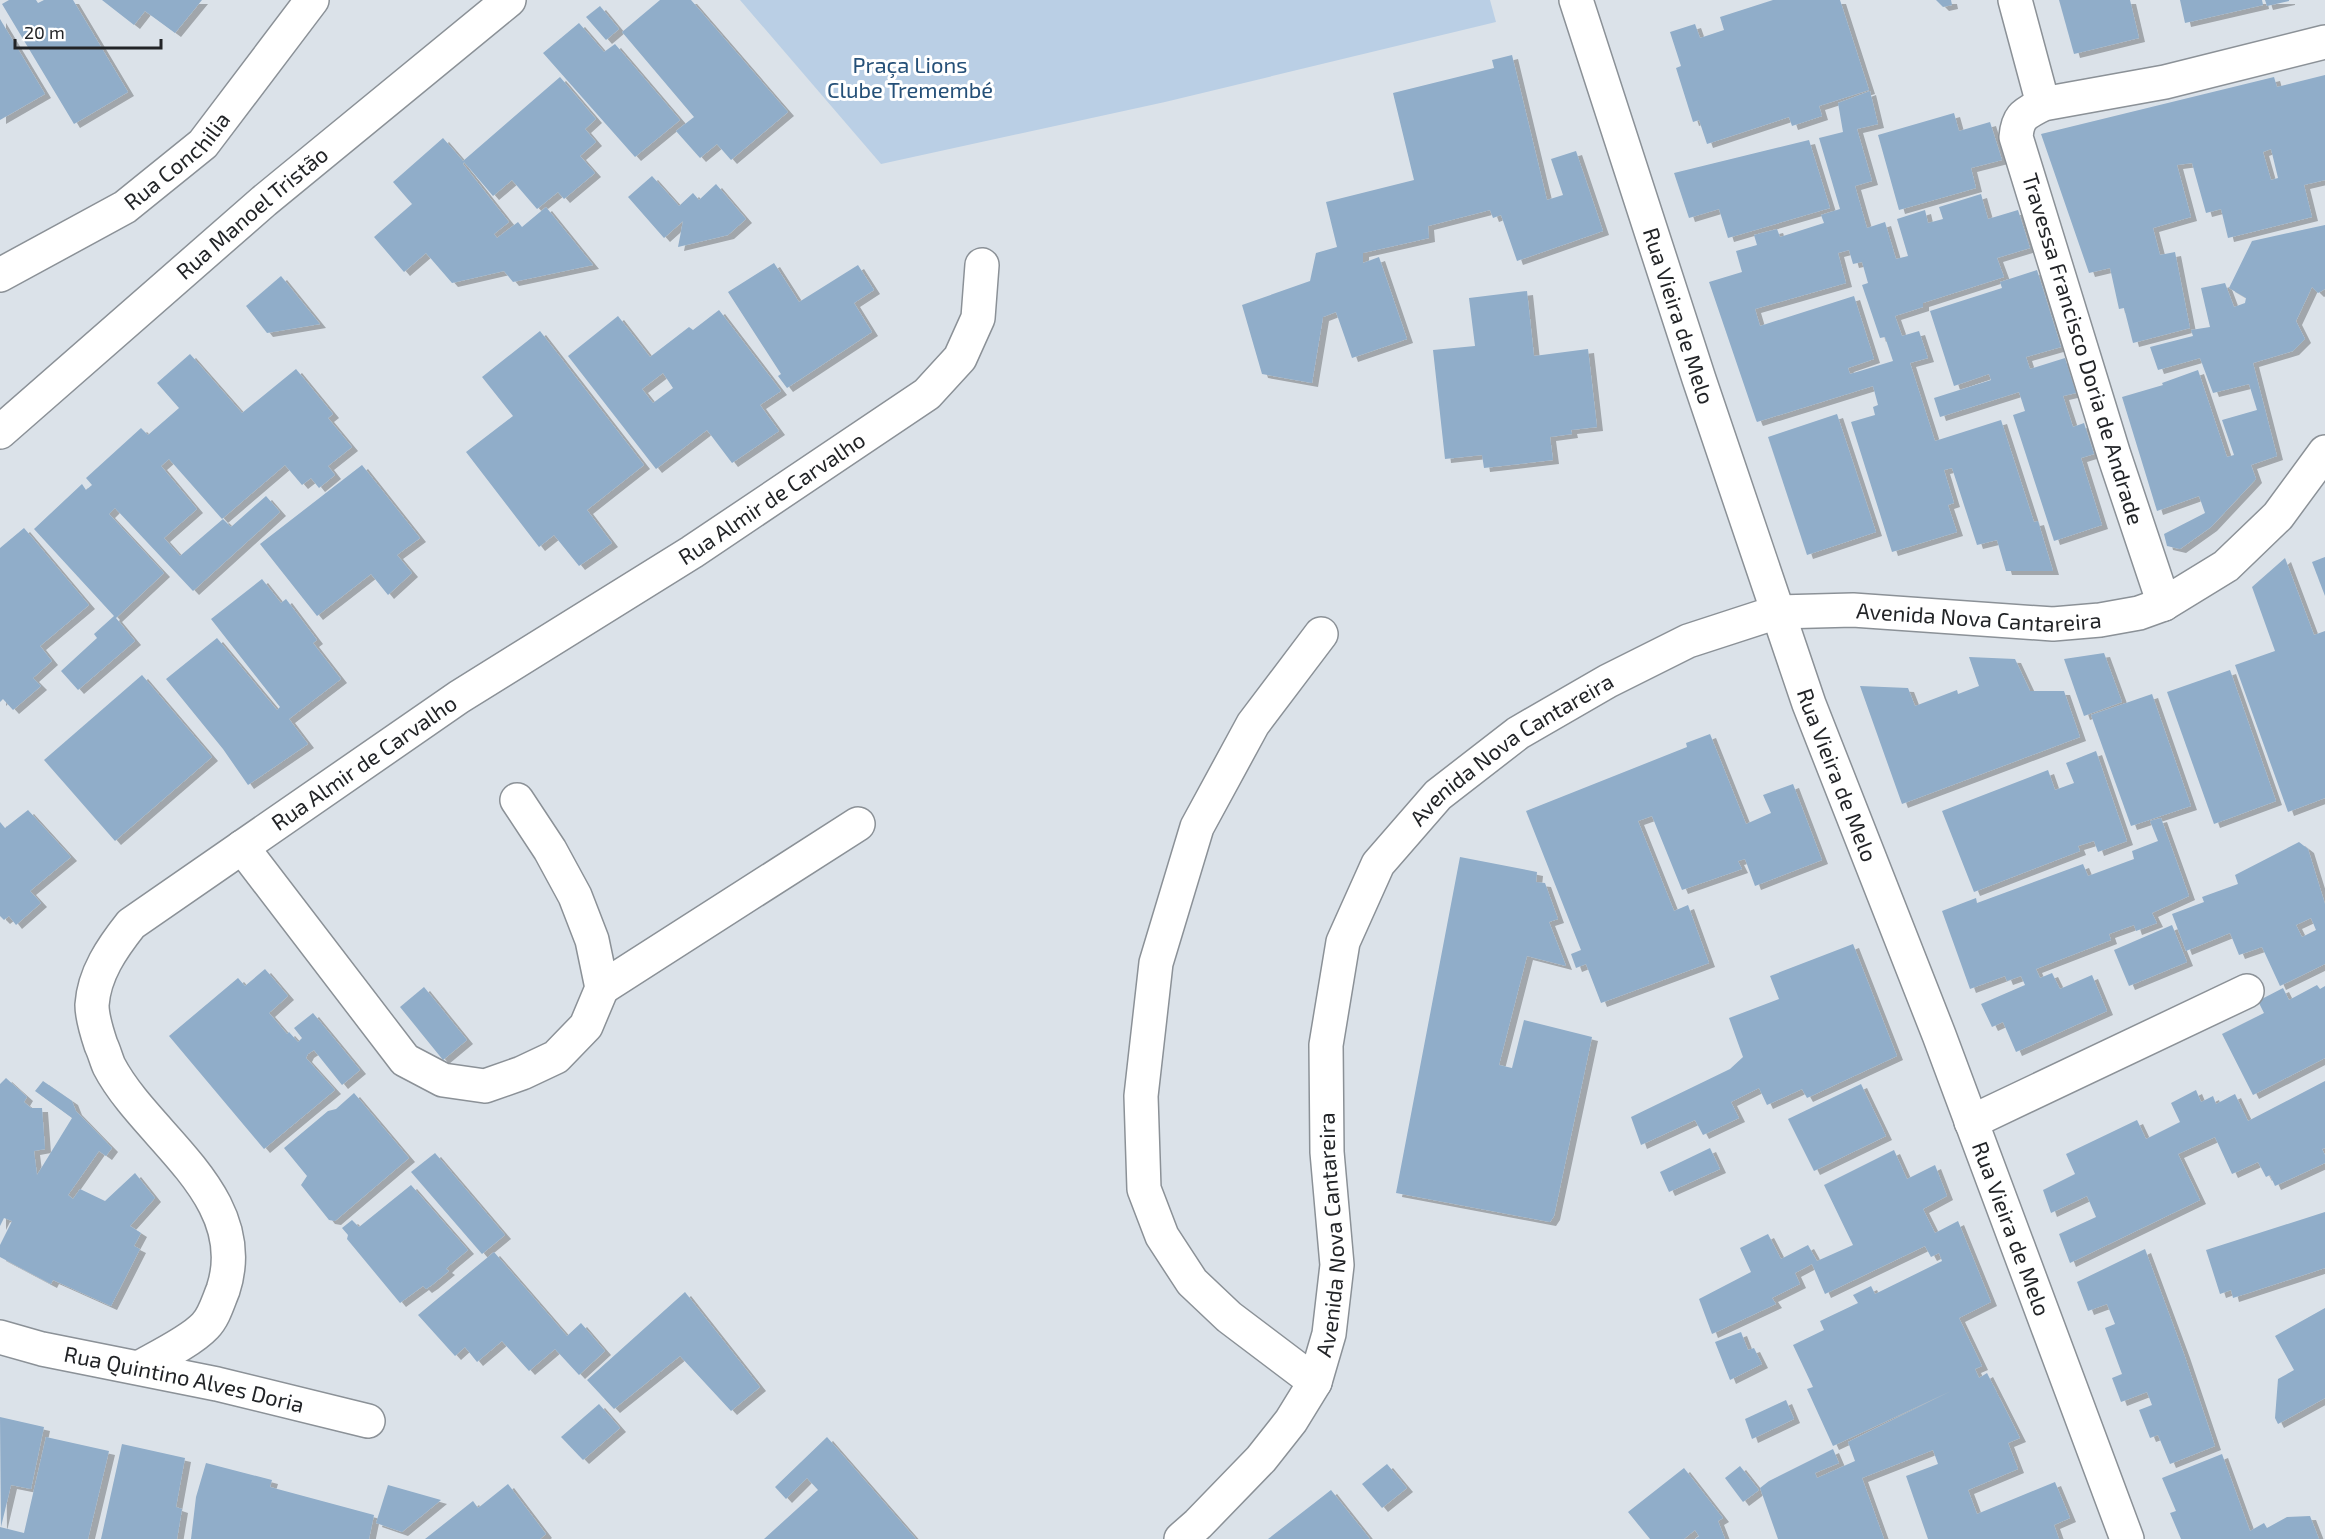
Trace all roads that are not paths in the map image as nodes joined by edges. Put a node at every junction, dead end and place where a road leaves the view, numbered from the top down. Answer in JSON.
{"nodes":[{"id":1,"x":312,"y":0,"type":"edge"},
{"id":2,"x":509,"y":0,"type":"edge"},
{"id":3,"x":1576,"y":0,"type":"edge"},
{"id":4,"x":2015,"y":0,"type":"edge"},
{"id":5,"x":2325,"y":42,"type":"edge"},
{"id":6,"x":2043,"y":105,"type":"junction"},
{"id":7,"x":982,"y":265,"type":"dead end"},
{"id":8,"x":0,"y":275,"type":"edge"},
{"id":9,"x":0,"y":432,"type":"edge"},
{"id":10,"x":2325,"y":452,"type":"edge"},
{"id":11,"x":2164,"y":604,"type":"junction"},
{"id":12,"x":1778,"y":612,"type":"junction"},
{"id":13,"x":1321,"y":634,"type":"dead end"},
{"id":14,"x":517,"y":800,"type":"dead end"},
{"id":15,"x":858,"y":824,"type":"dead end"},
{"id":16,"x":242,"y":847,"type":"junction"},
{"id":17,"x":602,"y":988,"type":"junction"},
{"id":18,"x":2247,"y":992,"type":"dead end"},
{"id":19,"x":1971,"y":1122,"type":"junction"},
{"id":20,"x":0,"y":1337,"type":"edge"},
{"id":21,"x":140,"y":1367,"type":"junction"},
{"id":22,"x":1315,"y":1382,"type":"junction"},
{"id":23,"x":369,"y":1421,"type":"dead end"},
{"id":24,"x":1181,"y":1539,"type":"edge"},
{"id":25,"x":2127,"y":1539,"type":"edge"}],
"edges":[{"from":1,"to":8,"type":"street","name":"Rua Conchilia"},
{"from":2,"to":9,"type":"street","name":"Rua Manoel Tristão"},
{"from":3,"to":12,"type":"street","name":"Rua Vieira de Melo"},
{"from":4,"to":6,"type":"street"},
{"from":5,"to":6,"type":"street","name":"Travessa Francisco Doria de Andrade"},
{"from":6,"to":11,"type":"street","name":"Travessa Francisco Doria de Andrade"},
{"from":7,"to":16,"type":"street","name":"Rua Almir de Carvalho"},
{"from":10,"to":11,"type":"street","name":"Avenida Nova Cantareira"},
{"from":11,"to":12,"type":"street","name":"Avenida Nova Cantareira"},
{"from":12,"to":19,"type":"street","name":"Rua Vieira de Melo"},
{"from":12,"to":22,"type":"street","name":"Avenida Nova Cantareira"},
{"from":13,"to":22,"type":"street"},
{"from":14,"to":17,"type":"street"},
{"from":15,"to":17,"type":"street"},
{"from":16,"to":17,"type":"street"},
{"from":16,"to":21,"type":"street","name":"Rua Almir de Carvalho"},
{"from":18,"to":19,"type":"street"},
{"from":19,"to":25,"type":"street","name":"Rua Vieira de Melo"},
{"from":20,"to":21,"type":"street","name":"Rua Quintino Alves Doria"},
{"from":21,"to":23,"type":"street","name":"Rua Quintino Alves Doria"},
{"from":22,"to":24,"type":"street","name":"Avenida Nova Cantareira"}]}
